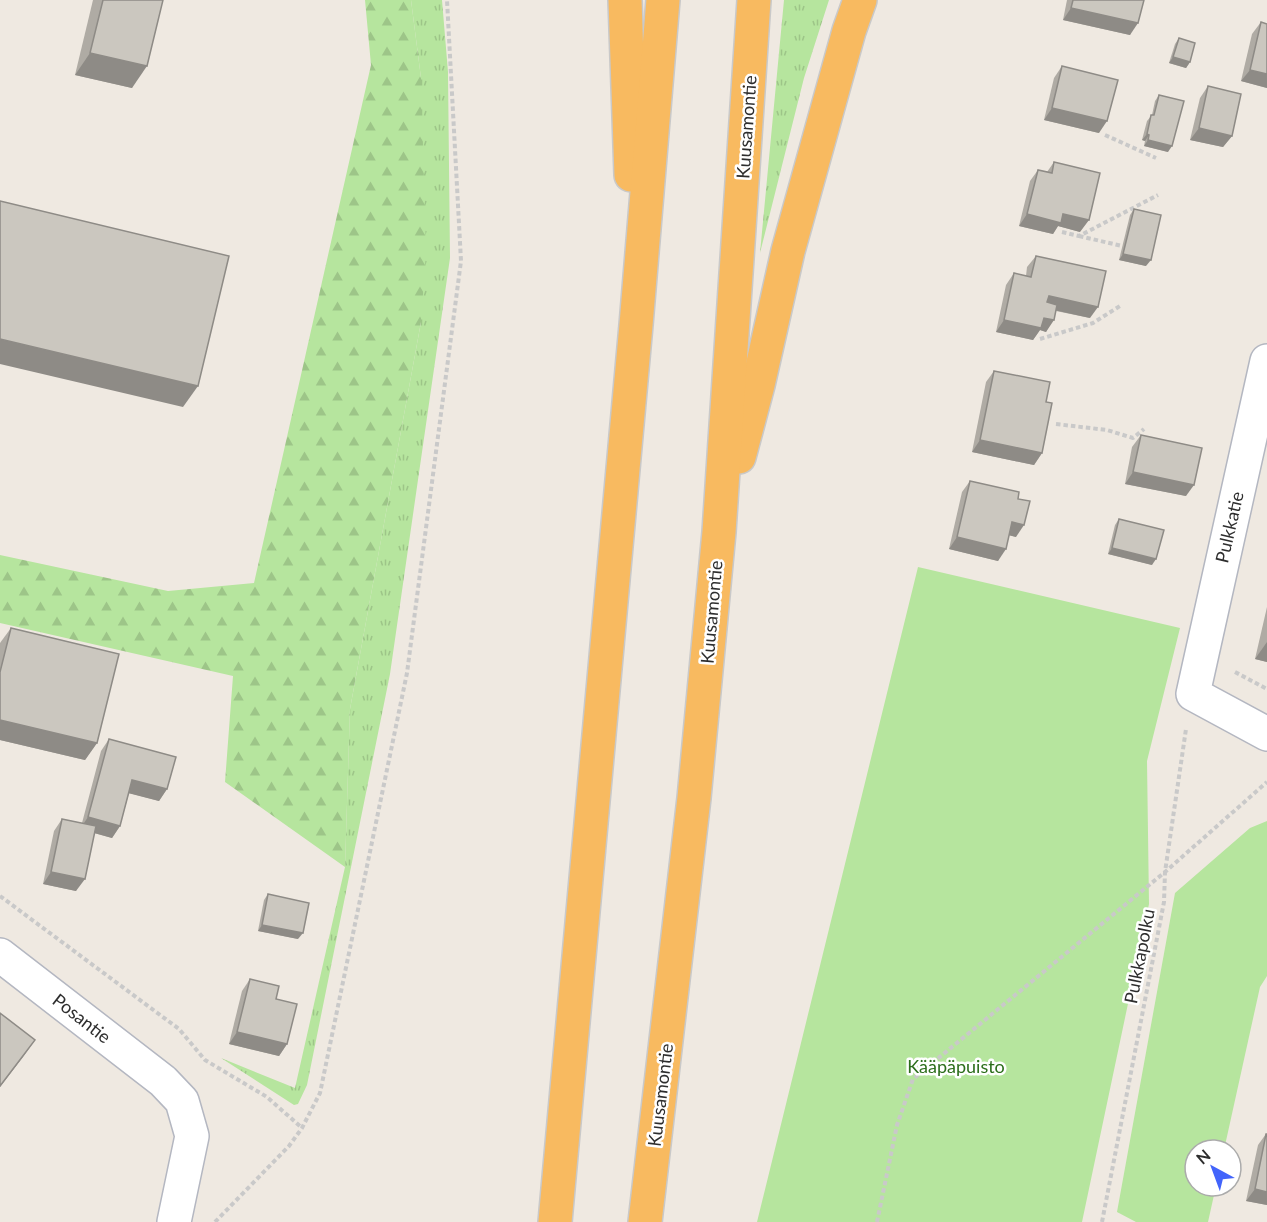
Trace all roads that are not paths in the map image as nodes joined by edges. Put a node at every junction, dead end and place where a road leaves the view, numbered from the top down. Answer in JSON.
{"nodes":[{"id":1,"x":625,"y":0,"type":"edge"},
{"id":2,"x":663,"y":0,"type":"edge"},
{"id":3,"x":754,"y":0,"type":"edge"},
{"id":4,"x":860,"y":0,"type":"edge"},
{"id":5,"x":636,"y":325,"type":"junction"},
{"id":6,"x":1267,"y":360,"type":"edge"},
{"id":7,"x":719,"y":531,"type":"junction"},
{"id":8,"x":1267,"y":734,"type":"edge"},
{"id":9,"x":0,"y":955,"type":"edge"},
{"id":10,"x":174,"y":1222,"type":"edge"},
{"id":11,"x":555,"y":1222,"type":"edge"},
{"id":12,"x":645,"y":1222,"type":"edge"}],
"edges":[{"from":1,"to":5,"type":"highway"},
{"from":2,"to":5,"type":"highway"},
{"from":3,"to":7,"type":"highway","name":"Kuusamontie"},
{"from":4,"to":7,"type":"highway"},
{"from":5,"to":11,"type":"highway"},
{"from":6,"to":8,"type":"street","name":"Pulkkatie"},
{"from":7,"to":12,"type":"highway","name":"Kuusamontie"},
{"from":9,"to":10,"type":"street","name":"Posantie"}]}
